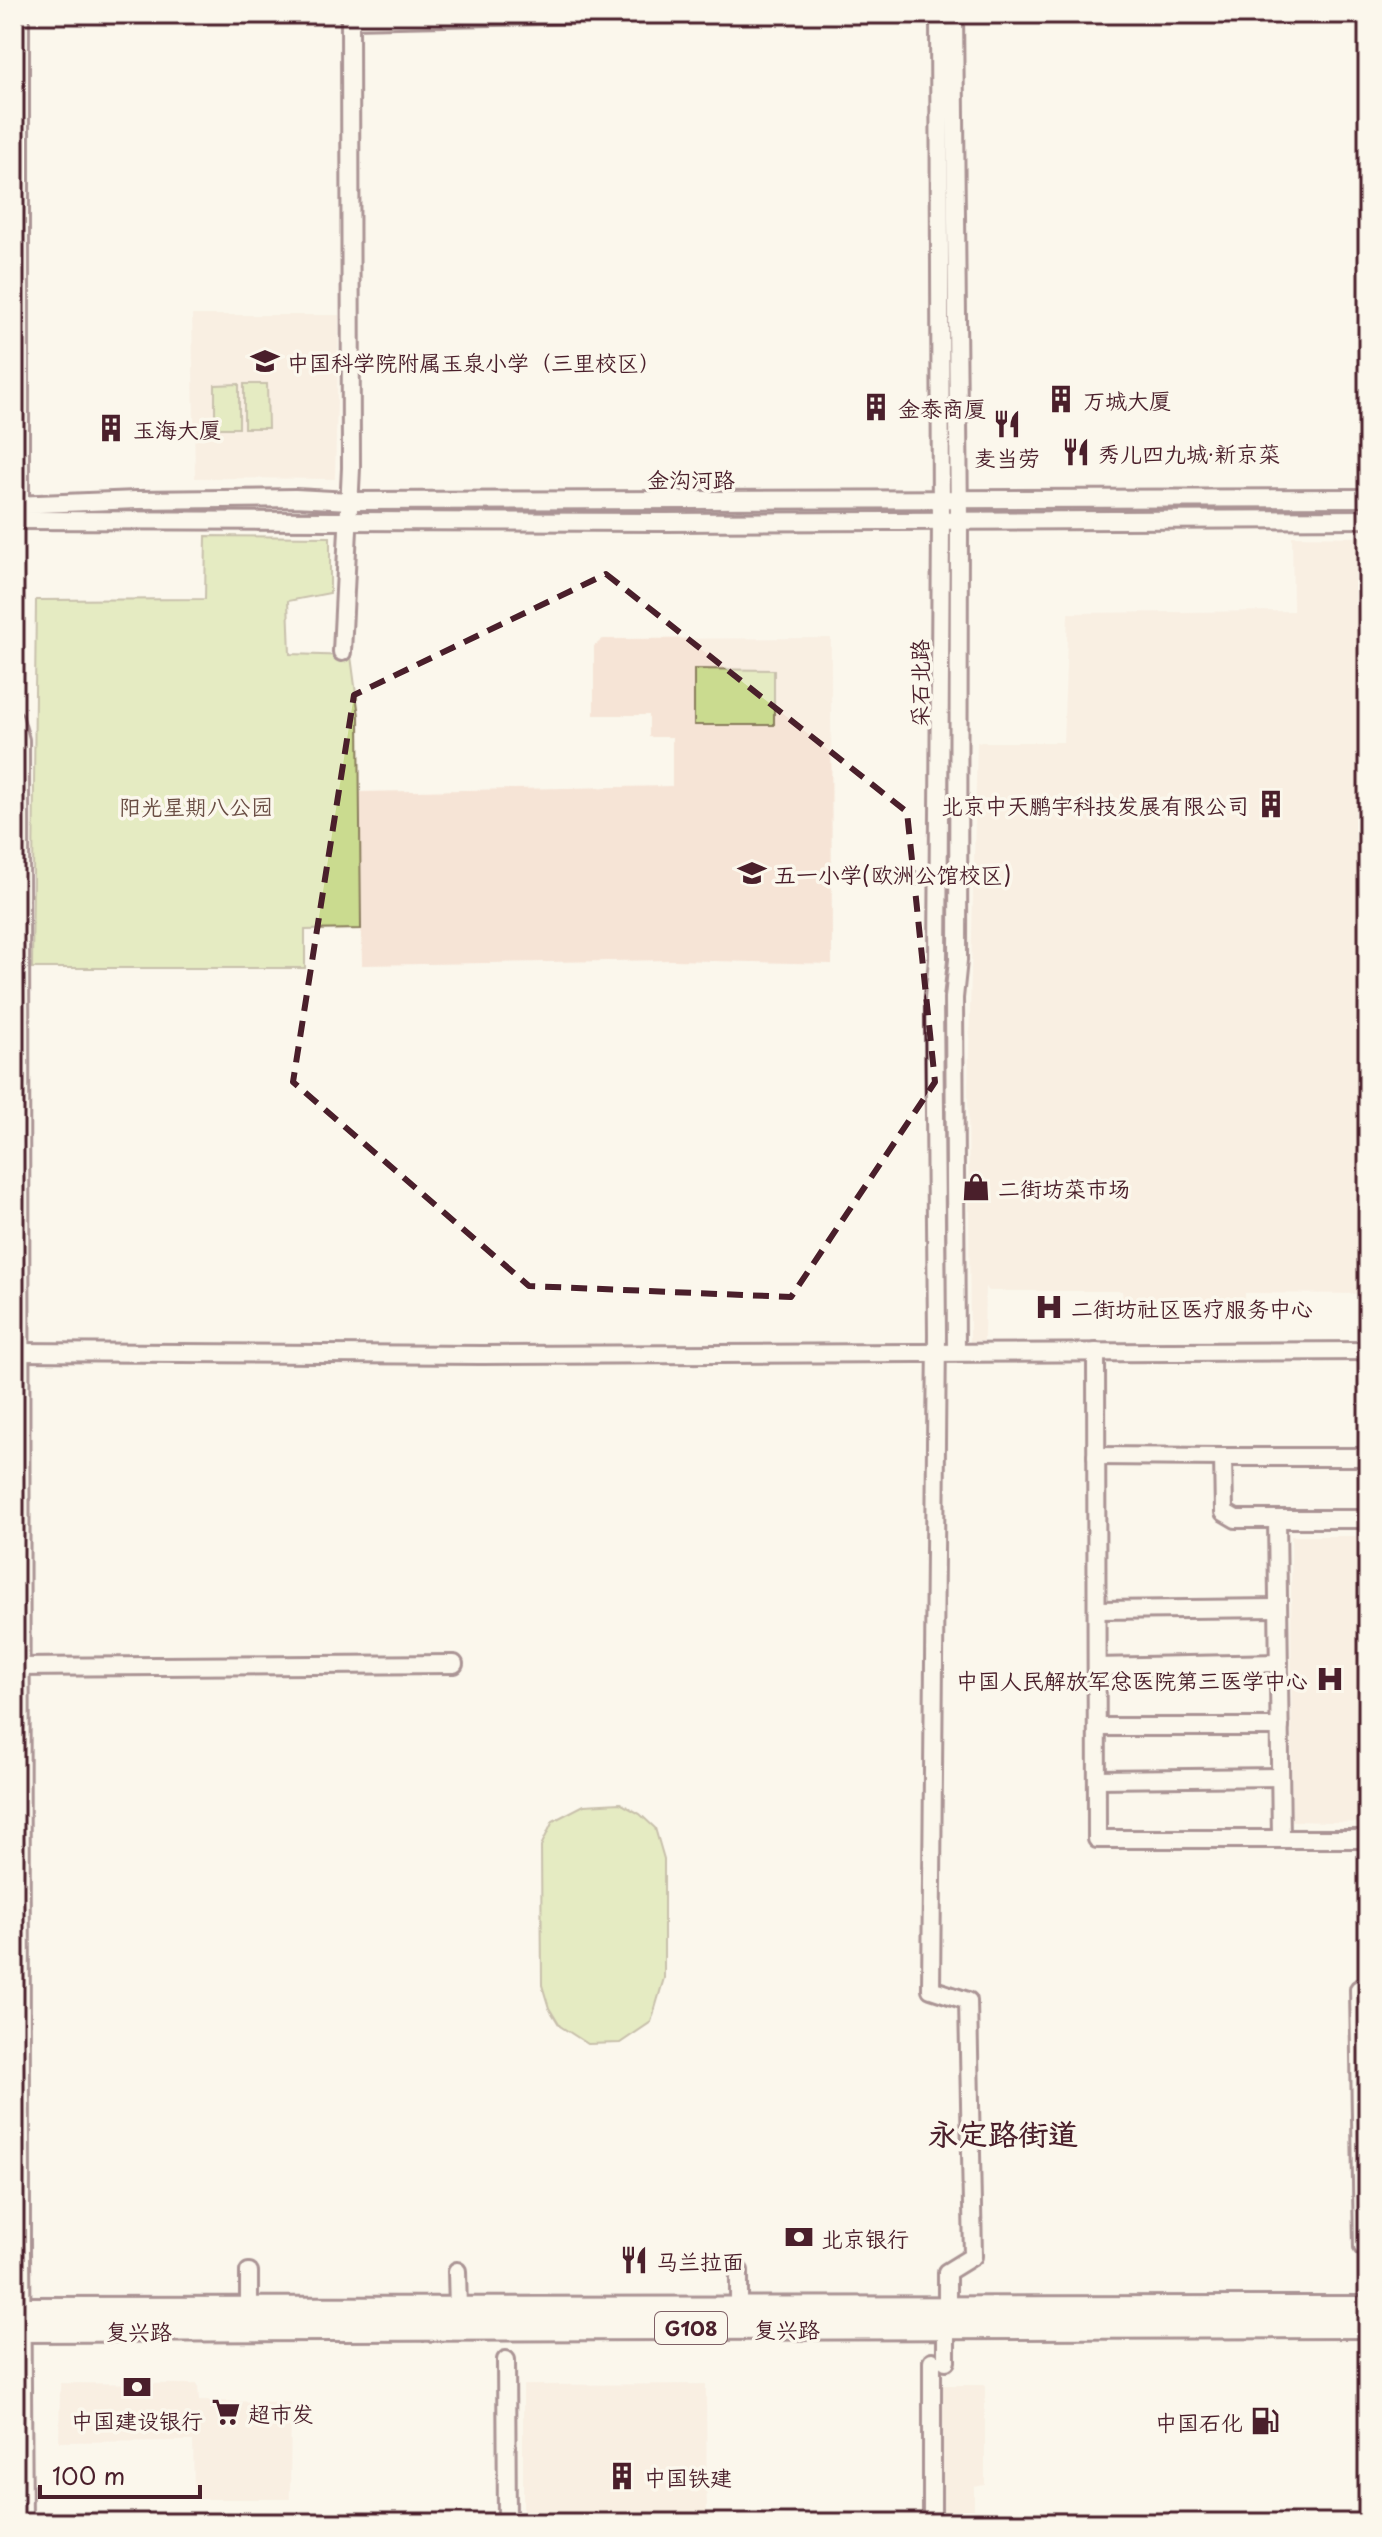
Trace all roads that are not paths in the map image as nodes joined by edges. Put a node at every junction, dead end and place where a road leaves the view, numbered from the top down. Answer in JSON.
{"nodes":[{"id":1,"x":20,"y":14,"type":"edge"},
{"id":2,"x":597,"y":14,"type":"edge"},
{"id":3,"x":939,"y":14,"type":"edge"},
{"id":4,"x":954,"y":14,"type":"edge"},
{"id":5,"x":349,"y":17,"type":"edge"},
{"id":6,"x":20,"y":86,"type":"junction"},
{"id":7,"x":14,"y":106,"type":"edge"},
{"id":8,"x":940,"y":497,"type":"junction"},
{"id":9,"x":958,"y":497,"type":"junction"},
{"id":10,"x":1368,"y":498,"type":"edge"},
{"id":11,"x":350,"y":501,"type":"junction"},
{"id":12,"x":16,"y":510,"type":"edge"},
{"id":13,"x":1368,"y":519,"type":"edge"},
{"id":14,"x":959,"y":520,"type":"junction"},
{"id":15,"x":941,"y":521,"type":"junction"},
{"id":16,"x":349,"y":522,"type":"junction"},
{"id":17,"x":342,"y":652,"type":"dead end"},
{"id":18,"x":14,"y":719,"type":"edge"},
{"id":19,"x":1368,"y":1351,"type":"edge"},
{"id":20,"x":17,"y":1352,"type":"edge"},
{"id":21,"x":936,"y":1352,"type":"junction"},
{"id":22,"x":956,"y":1352,"type":"junction"},
{"id":23,"x":1096,"y":1352,"type":"junction"},
{"id":24,"x":1096,"y":1456,"type":"junction"},
{"id":25,"x":1223,"y":1457,"type":"junction"},
{"id":26,"x":1368,"y":1457,"type":"edge"},
{"id":27,"x":1277,"y":1519,"type":"junction"},
{"id":28,"x":1368,"y":1519,"type":"edge"},
{"id":29,"x":1278,"y":1608,"type":"junction"},
{"id":30,"x":1097,"y":1610,"type":"junction"},
{"id":31,"x":1279,"y":1663,"type":"junction"},
{"id":32,"x":454,"y":1664,"type":"dead end"},
{"id":33,"x":17,"y":1667,"type":"edge"},
{"id":34,"x":1097,"y":1667,"type":"junction"},
{"id":35,"x":1097,"y":1727,"type":"junction"},
{"id":36,"x":1280,"y":1727,"type":"junction"},
{"id":37,"x":1280,"y":1777,"type":"junction"},
{"id":38,"x":1097,"y":1779,"type":"junction"},
{"id":39,"x":1281,"y":1839,"type":"junction"},
{"id":40,"x":1368,"y":1839,"type":"edge"},
{"id":41,"x":1368,"y":1989,"type":"edge"},
{"id":42,"x":1363,"y":2247,"type":"dead end"},
{"id":43,"x":18,"y":2255,"type":"edge"},
{"id":44,"x":457,"y":2271,"type":"dead end"},
{"id":45,"x":739,"y":2271,"type":"dead end"},
{"id":46,"x":249,"y":2272,"type":"dead end"},
{"id":47,"x":1368,"y":2308,"type":"edge"},
{"id":48,"x":249,"y":2309,"type":"junction"},
{"id":49,"x":458,"y":2309,"type":"junction"},
{"id":50,"x":739,"y":2309,"type":"junction"},
{"id":51,"x":946,"y":2318,"type":"junction"},
{"id":52,"x":17,"y":2320,"type":"edge"},
{"id":53,"x":1368,"y":2326,"type":"edge"},
{"id":54,"x":506,"y":2360,"type":"dead end"},
{"id":55,"x":22,"y":2519,"type":"edge"},
{"id":56,"x":507,"y":2523,"type":"edge"},
{"id":57,"x":932,"y":2523,"type":"edge"},
{"id":58,"x":1040,"y":2523,"type":"edge"},
{"id":59,"x":1104,"y":2523,"type":"edge"}],
"edges":[{"from":1,"to":6,"type":"street"},
{"from":2,"to":5,"type":"street"},
{"from":3,"to":8,"type":"street","name":"采石北路"},
{"from":4,"to":9,"type":"street","name":"采石北路"},
{"from":5,"to":11,"type":"street"},
{"from":6,"to":7,"type":"street"},
{"from":6,"to":12,"type":"street"},
{"from":8,"to":9,"type":"street","name":"金沟河路"},
{"from":8,"to":11,"type":"street","name":"金沟河路"},
{"from":8,"to":15,"type":"street","name":"采石北路"},
{"from":9,"to":10,"type":"street","name":"金沟河路"},
{"from":9,"to":14,"type":"street","name":"采石北路"},
{"from":11,"to":12,"type":"street","name":"金沟河路"},
{"from":11,"to":16,"type":"street"},
{"from":12,"to":16,"type":"street","name":"金沟河路"},
{"from":13,"to":14,"type":"street","name":"金沟河路"},
{"from":14,"to":15,"type":"street","name":"金沟河路"},
{"from":14,"to":22,"type":"street","name":"采石北路"},
{"from":15,"to":16,"type":"street","name":"金沟河路"},
{"from":15,"to":21,"type":"street","name":"采石北路"},
{"from":16,"to":17,"type":"street"},
{"from":18,"to":20,"type":"street"},
{"from":19,"to":23,"type":"street"},
{"from":20,"to":21,"type":"street"},
{"from":20,"to":33,"type":"street"},
{"from":21,"to":22,"type":"street"},
{"from":21,"to":51,"type":"street","name":"采石北路"},
{"from":22,"to":23,"type":"street"},
{"from":23,"to":24,"type":"street"},
{"from":24,"to":25,"type":"street"},
{"from":24,"to":30,"type":"street"},
{"from":25,"to":26,"type":"street"},
{"from":25,"to":27,"type":"street"},
{"from":27,"to":28,"type":"street"},
{"from":27,"to":29,"type":"street"},
{"from":29,"to":30,"type":"street"},
{"from":29,"to":31,"type":"street"},
{"from":30,"to":34,"type":"street"},
{"from":31,"to":34,"type":"street"},
{"from":31,"to":36,"type":"street"},
{"from":32,"to":33,"type":"street"},
{"from":33,"to":43,"type":"street"},
{"from":34,"to":35,"type":"street"},
{"from":35,"to":36,"type":"street"},
{"from":35,"to":38,"type":"street"},
{"from":36,"to":37,"type":"street"},
{"from":37,"to":38,"type":"street"},
{"from":37,"to":39,"type":"street"},
{"from":38,"to":39,"type":"street"},
{"from":39,"to":40,"type":"street"},
{"from":41,"to":42,"type":"street"},
{"from":43,"to":52,"type":"street"},
{"from":44,"to":49,"type":"street"},
{"from":45,"to":50,"type":"street"},
{"from":46,"to":48,"type":"street"},
{"from":47,"to":51,"type":"highway","name":"复兴路","number":"G108"},
{"from":48,"to":49,"type":"highway","name":"复兴路","number":"G108"},
{"from":48,"to":52,"type":"highway","name":"复兴路","number":"G108"},
{"from":49,"to":50,"type":"highway","name":"复兴路","number":"G108"},
{"from":50,"to":51,"type":"highway","name":"复兴路","number":"G108"},
{"from":51,"to":52,"type":"highway","name":"复兴路","number":"G108"},
{"from":51,"to":53,"type":"highway","name":"复兴路","number":"G108"},
{"from":51,"to":57,"type":"street"},
{"from":52,"to":55,"type":"street"},
{"from":54,"to":56,"type":"street"},
{"from":58,"to":59,"type":"street"}]}
